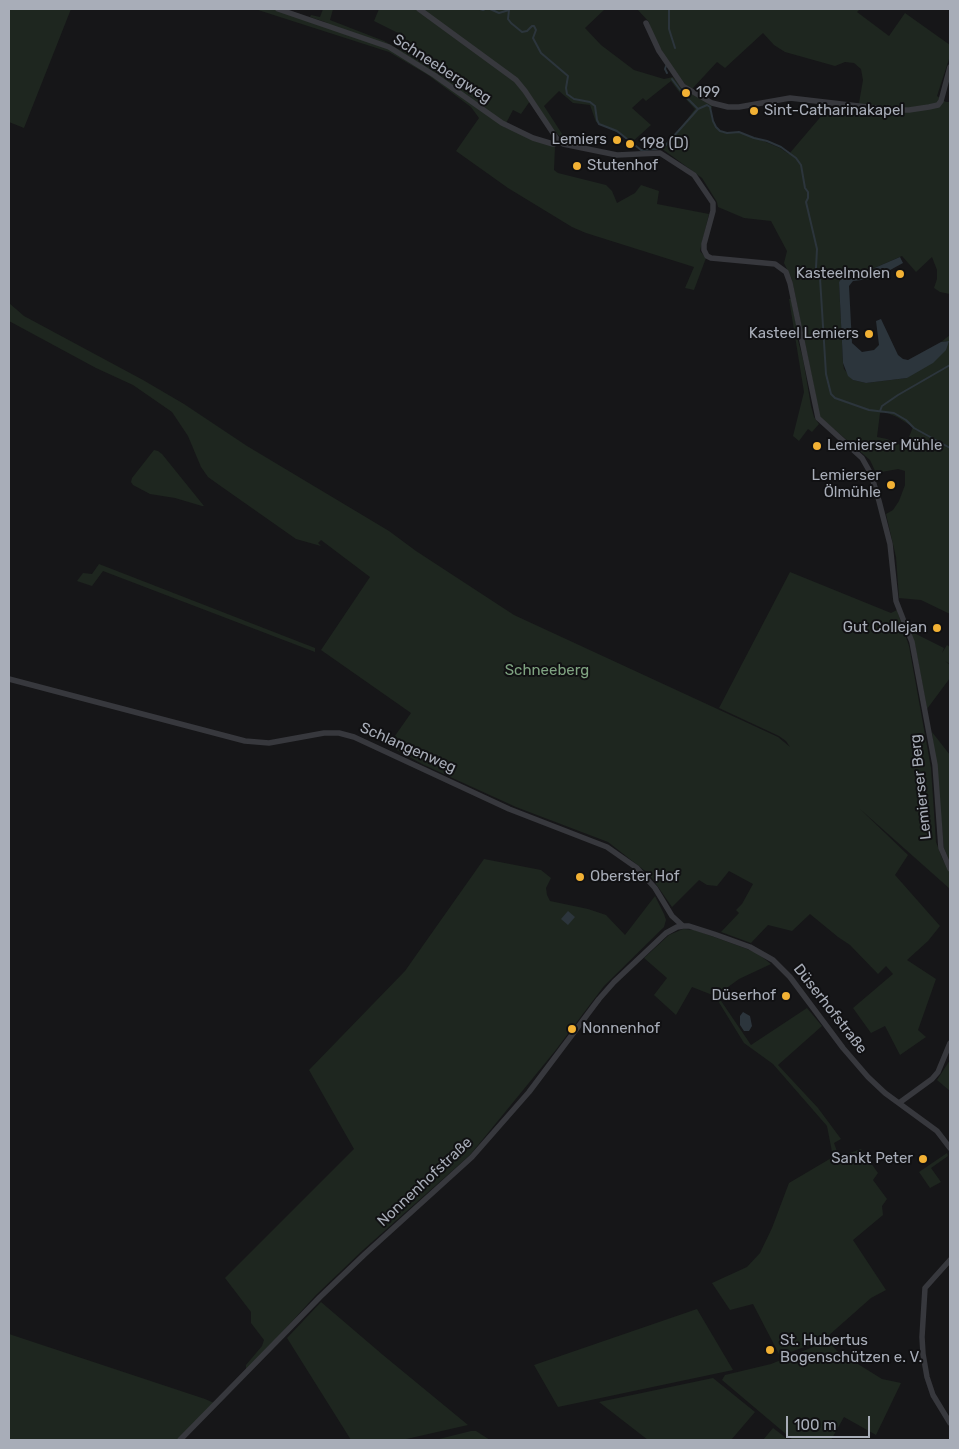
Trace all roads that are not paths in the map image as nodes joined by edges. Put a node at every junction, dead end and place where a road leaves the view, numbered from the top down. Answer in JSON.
{"nodes":[{"id":1,"x":278,"y":9,"type":"edge"},
{"id":2,"x":419,"y":9,"type":"edge"},
{"id":3,"x":646,"y":22,"type":"dead end"},
{"id":4,"x":950,"y":67,"type":"edge"},
{"id":5,"x":561,"y":142,"type":"junction"},
{"id":6,"x":671,"y":160,"type":"joint"},
{"id":7,"x":9,"y":679,"type":"edge"},
{"id":8,"x":950,"y":869,"type":"edge"},
{"id":9,"x":672,"y":916,"type":"junction"},
{"id":10,"x":683,"y":926,"type":"junction"},
{"id":11,"x":672,"y":930,"type":"junction"},
{"id":12,"x":950,"y":1043,"type":"edge"},
{"id":13,"x":899,"y":1104,"type":"junction"},
{"id":14,"x":950,"y":1148,"type":"edge"},
{"id":15,"x":950,"y":1260,"type":"edge"},
{"id":16,"x":950,"y":1423,"type":"edge"},
{"id":17,"x":180,"y":1440,"type":"edge"}],
"edges":[{"from":1,"to":5,"type":"street","name":"Schneebergweg"},
{"from":2,"to":5,"type":"street"},
{"from":3,"to":4,"type":"street"},
{"from":5,"to":6,"type":"street","name":"Schneebergweg"},
{"from":6,"to":8,"type":"street","name":"Lemierser Berg"},
{"from":7,"to":9,"type":"street","name":"Schlangenweg"},
{"from":9,"to":10,"type":"street","name":"Düserhofstraße"},
{"from":9,"to":11,"type":"street"},
{"from":10,"to":11,"type":"street","name":"Nonnenhofstraße"},
{"from":10,"to":13,"type":"street","name":"Düserhofstraße"},
{"from":11,"to":17,"type":"street","name":"Nonnenhofstraße"},
{"from":12,"to":13,"type":"street"},
{"from":13,"to":14,"type":"street","name":"Düserhofstraße"},
{"from":15,"to":16,"type":"street"}]}
